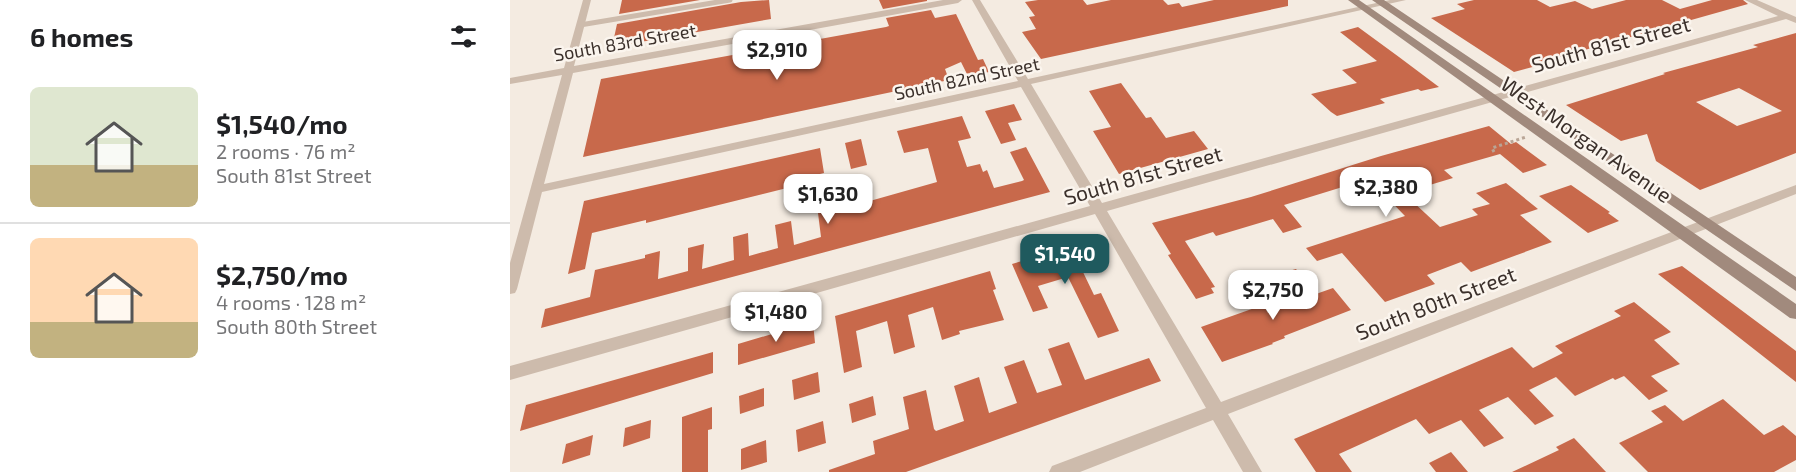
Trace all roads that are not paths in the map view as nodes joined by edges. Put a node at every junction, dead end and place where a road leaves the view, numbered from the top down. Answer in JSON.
{"nodes":[{"id":1,"x":587,"y":0,"type":"edge"},
{"id":2,"x":730,"y":0,"type":"edge"},
{"id":3,"x":958,"y":0,"type":"edge"},
{"id":4,"x":976,"y":0,"type":"edge"},
{"id":5,"x":1402,"y":0,"type":"edge"},
{"id":6,"x":1749,"y":0,"type":"edge"},
{"id":7,"x":1380,"y":2,"type":"edge"},
{"id":8,"x":1358,"y":4,"type":"edge"},
{"id":9,"x":1792,"y":18,"type":"edge"},
{"id":10,"x":580,"y":25,"type":"junction"},
{"id":11,"x":568,"y":70,"type":"junction"},
{"id":12,"x":510,"y":81,"type":"edge"},
{"id":13,"x":1025,"y":83,"type":"junction"},
{"id":14,"x":1513,"y":92,"type":"junction"},
{"id":15,"x":1490,"y":98,"type":"junction"},
{"id":16,"x":538,"y":189,"type":"junction"},
{"id":17,"x":1796,"y":189,"type":"edge"},
{"id":18,"x":1098,"y":209,"type":"junction"},
{"id":19,"x":1706,"y":224,"type":"junction"},
{"id":20,"x":1682,"y":233,"type":"junction"},
{"id":21,"x":1796,"y":285,"type":"edge"},
{"id":22,"x":510,"y":289,"type":"edge"},
{"id":23,"x":1796,"y":313,"type":"edge"},
{"id":24,"x":510,"y":373,"type":"edge"},
{"id":25,"x":1217,"y":411,"type":"junction"},
{"id":26,"x":1058,"y":472,"type":"edge"},
{"id":27,"x":1253,"y":472,"type":"edge"}],
"edges":[{"from":1,"to":10,"type":"street"},
{"from":2,"to":10,"type":"lane"},
{"from":3,"to":11,"type":"street","name":"South 83rd Street"},
{"from":4,"to":13,"type":"street"},
{"from":5,"to":7,"type":"street","name":"South 82nd Street"},
{"from":6,"to":9,"type":"street"},
{"from":7,"to":8,"type":"street","name":"South 82nd Street"},
{"from":7,"to":14,"type":"street","name":"West Morgan Avenue"},
{"from":8,"to":13,"type":"street","name":"South 82nd Street"},
{"from":8,"to":15,"type":"street","name":"West Morgan Avenue"},
{"from":9,"to":14,"type":"street","name":"South 81st Street"},
{"from":10,"to":11,"type":"street"},
{"from":11,"to":12,"type":"street","name":"South 83rd Street"},
{"from":11,"to":16,"type":"street"},
{"from":13,"to":16,"type":"street","name":"South 82nd Street"},
{"from":13,"to":18,"type":"street"},
{"from":14,"to":15,"type":"street","name":"South 81st Street"},
{"from":14,"to":19,"type":"street","name":"West Morgan Avenue"},
{"from":15,"to":18,"type":"street","name":"South 81st Street"},
{"from":15,"to":20,"type":"street","name":"West Morgan Avenue"},
{"from":16,"to":22,"type":"street"},
{"from":17,"to":19,"type":"street","name":"South 80th Street"},
{"from":18,"to":24,"type":"street","name":"South 81st Street"},
{"from":18,"to":25,"type":"street"},
{"from":19,"to":20,"type":"street","name":"South 80th Street"},
{"from":19,"to":21,"type":"street","name":"West Morgan Avenue"},
{"from":20,"to":23,"type":"street","name":"West Morgan Avenue"},
{"from":20,"to":25,"type":"street","name":"South 80th Street"},
{"from":25,"to":26,"type":"street","name":"South 80th Street"},
{"from":25,"to":27,"type":"street"}]}
